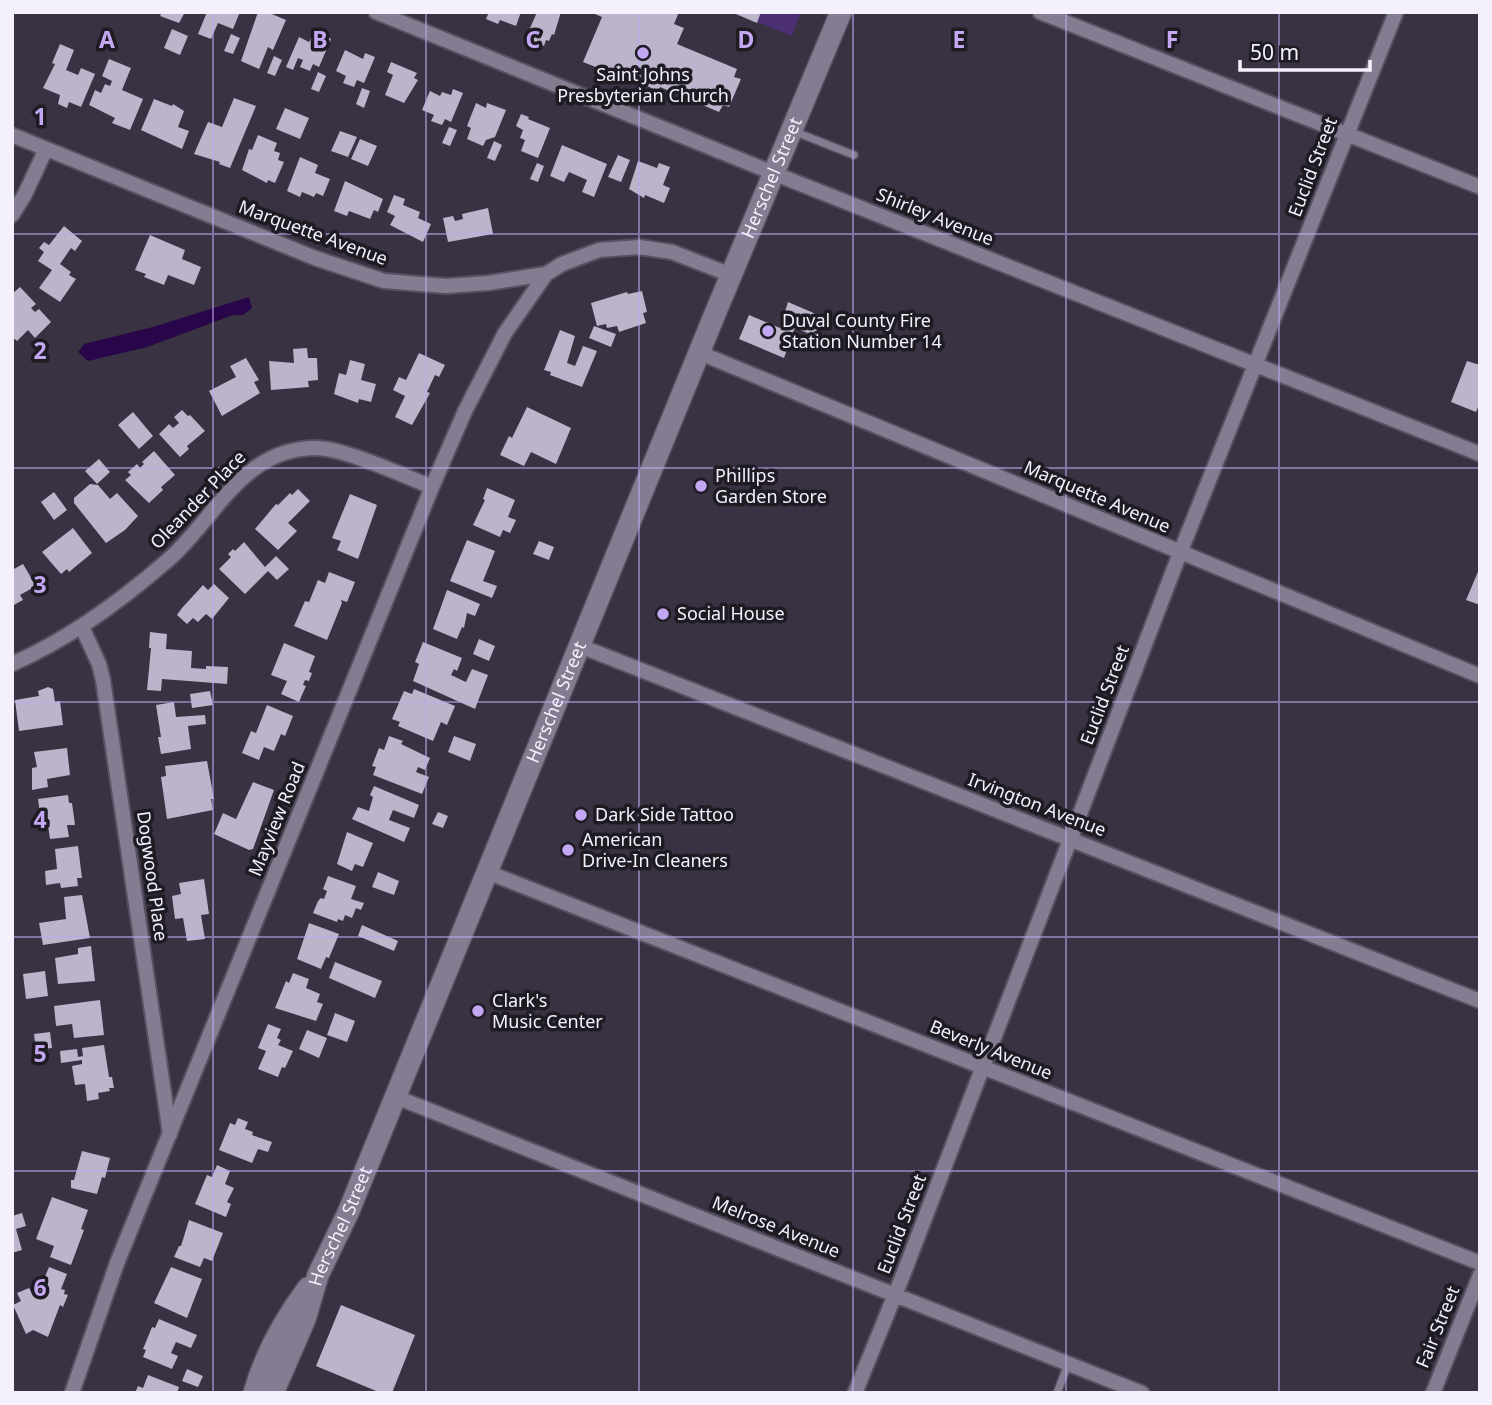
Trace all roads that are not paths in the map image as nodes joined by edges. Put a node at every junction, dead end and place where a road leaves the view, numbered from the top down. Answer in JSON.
{"nodes":[{"id":1,"x":376,"y":12,"type":"edge"},
{"id":2,"x":841,"y":12,"type":"edge"},
{"id":3,"x":1040,"y":12,"type":"edge"},
{"id":4,"x":1396,"y":12,"type":"edge"},
{"id":5,"x":792,"y":131,"type":"junction"},
{"id":6,"x":1347,"y":134,"type":"junction"},
{"id":7,"x":12,"y":135,"type":"edge"},
{"id":8,"x":46,"y":149,"type":"junction"},
{"id":9,"x":854,"y":155,"type":"dead end"},
{"id":10,"x":774,"y":174,"type":"junction"},
{"id":11,"x":1480,"y":187,"type":"edge"},
{"id":12,"x":12,"y":215,"type":"edge"},
{"id":13,"x":546,"y":274,"type":"junction"},
{"id":14,"x":731,"y":275,"type":"junction"},
{"id":15,"x":700,"y":353,"type":"junction"},
{"id":16,"x":1256,"y":365,"type":"junction"},
{"id":17,"x":1480,"y":454,"type":"edge"},
{"id":18,"x":432,"y":487,"type":"junction"},
{"id":19,"x":1180,"y":553,"type":"junction"},
{"id":20,"x":82,"y":627,"type":"junction"},
{"id":21,"x":580,"y":646,"type":"junction"},
{"id":22,"x":12,"y":664,"type":"edge"},
{"id":23,"x":1480,"y":676,"type":"edge"},
{"id":24,"x":1071,"y":839,"type":"junction"},
{"id":25,"x":487,"y":872,"type":"junction"},
{"id":26,"x":1480,"y":1001,"type":"edge"},
{"id":27,"x":982,"y":1067,"type":"junction"},
{"id":28,"x":396,"y":1097,"type":"junction"},
{"id":29,"x":170,"y":1135,"type":"junction"},
{"id":30,"x":1480,"y":1263,"type":"edge"},
{"id":31,"x":318,"y":1275,"type":"junction"},
{"id":32,"x":1480,"y":1275,"type":"edge"},
{"id":33,"x":895,"y":1294,"type":"junction"},
{"id":34,"x":1069,"y":1364,"type":"junction"},
{"id":35,"x":72,"y":1393,"type":"edge"},
{"id":36,"x":254,"y":1393,"type":"edge"},
{"id":37,"x":273,"y":1393,"type":"edge"},
{"id":38,"x":855,"y":1393,"type":"edge"},
{"id":39,"x":1057,"y":1393,"type":"edge"},
{"id":40,"x":1142,"y":1393,"type":"edge"},
{"id":41,"x":1433,"y":1393,"type":"edge"}],
"edges":[{"from":1,"to":10,"type":"street","name":"Shirley Avenue"},
{"from":2,"to":5,"type":"main road","name":"Herschel Street"},
{"from":3,"to":6,"type":"street"},
{"from":4,"to":6,"type":"street","name":"Euclid Street"},
{"from":5,"to":9,"type":"lane"},
{"from":5,"to":10,"type":"main road","name":"Herschel Street"},
{"from":6,"to":11,"type":"street"},
{"from":6,"to":16,"type":"street","name":"Euclid Street"},
{"from":7,"to":8,"type":"street","name":"Marquette Avenue"},
{"from":8,"to":12,"type":"street"},
{"from":8,"to":13,"type":"street","name":"Marquette Avenue"},
{"from":10,"to":14,"type":"main road","name":"Herschel Street"},
{"from":10,"to":16,"type":"street","name":"Shirley Avenue"},
{"from":13,"to":14,"type":"street","name":"Marquette Avenue"},
{"from":13,"to":18,"type":"street","name":"Mayview Road"},
{"from":14,"to":15,"type":"main road","name":"Herschel Street"},
{"from":15,"to":19,"type":"street","name":"Marquette Avenue"},
{"from":15,"to":21,"type":"main road","name":"Herschel Street"},
{"from":16,"to":17,"type":"street","name":"Shirley Avenue"},
{"from":16,"to":19,"type":"street","name":"Euclid Street"},
{"from":18,"to":20,"type":"street","name":"Oleander Place"},
{"from":18,"to":29,"type":"street","name":"Mayview Road"},
{"from":19,"to":23,"type":"street","name":"Marquette Avenue"},
{"from":19,"to":24,"type":"street","name":"Euclid Street"},
{"from":20,"to":22,"type":"street","name":"Oleander Place"},
{"from":20,"to":29,"type":"street","name":"Dogwood Place"},
{"from":21,"to":24,"type":"street","name":"Irvington Avenue"},
{"from":21,"to":25,"type":"main road","name":"Herschel Street"},
{"from":24,"to":26,"type":"street","name":"Irvington Avenue"},
{"from":24,"to":27,"type":"street","name":"Euclid Street"},
{"from":25,"to":27,"type":"street","name":"Beverly Avenue"},
{"from":25,"to":28,"type":"main road","name":"Herschel Street"},
{"from":27,"to":30,"type":"street","name":"Beverly Avenue"},
{"from":27,"to":33,"type":"street","name":"Euclid Street"},
{"from":28,"to":31,"type":"main road","name":"Herschel Street"},
{"from":28,"to":33,"type":"street","name":"Melrose Avenue"},
{"from":29,"to":35,"type":"street","name":"Mayview Road"},
{"from":31,"to":36,"type":"main road"},
{"from":31,"to":37,"type":"main road","name":"Herschel Street"},
{"from":32,"to":41,"type":"street","name":"Fair Street"},
{"from":33,"to":34,"type":"street","name":"Melrose Avenue"},
{"from":33,"to":38,"type":"street","name":"Euclid Street"},
{"from":34,"to":39,"type":"lane"},
{"from":34,"to":40,"type":"street","name":"Melrose Avenue"}]}
